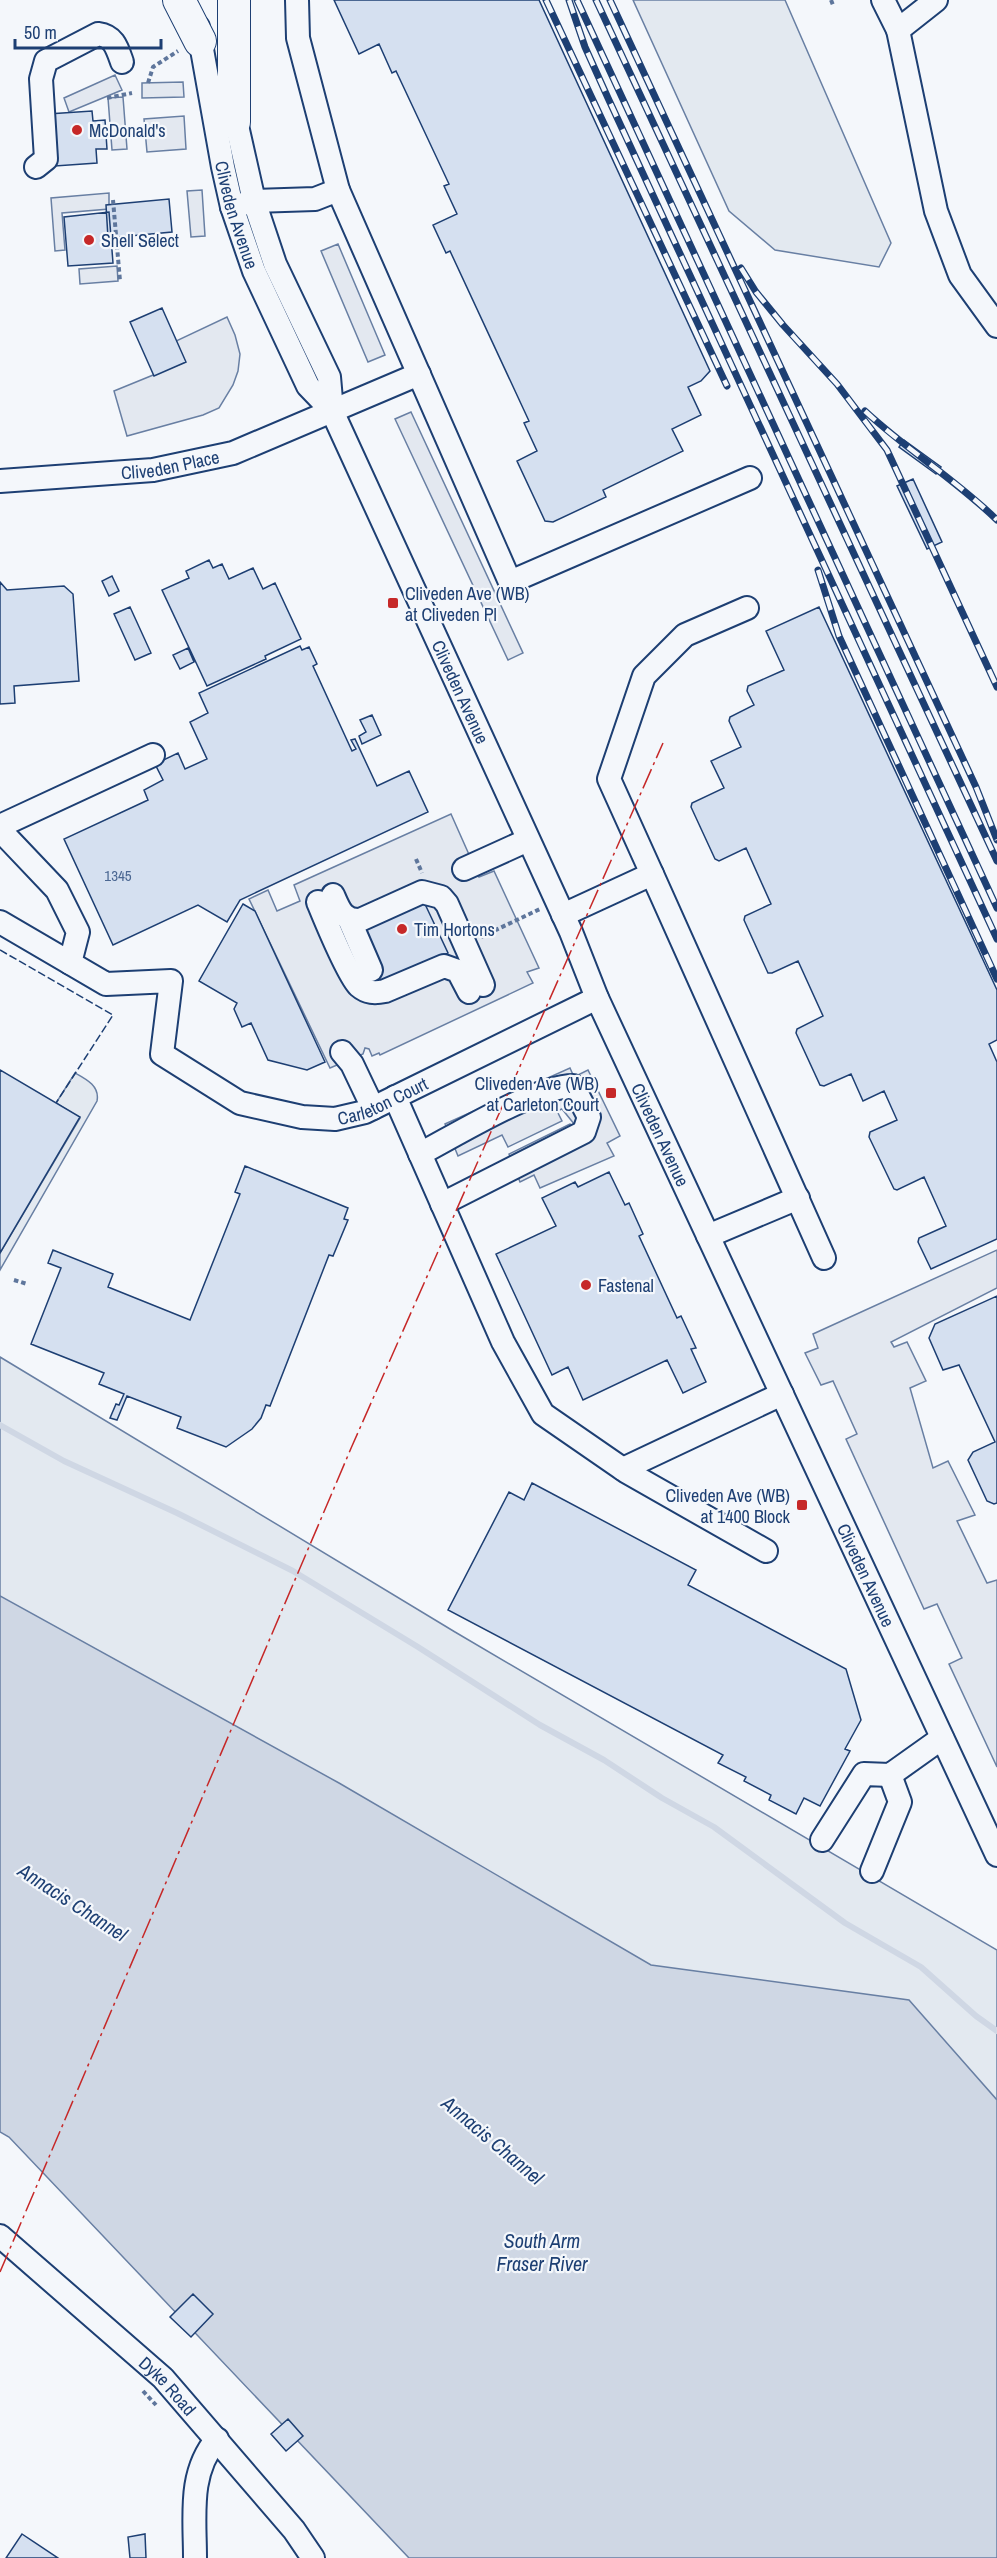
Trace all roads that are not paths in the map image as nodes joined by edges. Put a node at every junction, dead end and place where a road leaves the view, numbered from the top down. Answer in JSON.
{"nodes":[{"id":1,"x":178,"y":0,"type":"edge"},
{"id":2,"x":193,"y":0,"type":"edge"},
{"id":3,"x":218,"y":0,"type":"edge"},
{"id":4,"x":234,"y":0,"type":"edge"},
{"id":5,"x":297,"y":0,"type":"edge"},
{"id":6,"x":884,"y":0,"type":"edge"},
{"id":7,"x":936,"y":0,"type":"edge"},
{"id":8,"x":898,"y":30,"type":"junction"},
{"id":9,"x":190,"y":44,"type":"junction"},
{"id":10,"x":120,"y":56,"type":"dead end"},
{"id":11,"x":234,"y":122,"type":"junction"},
{"id":12,"x":36,"y":167,"type":"dead end"},
{"id":13,"x":338,"y":190,"type":"junction"},
{"id":14,"x":254,"y":201,"type":"junction"},
{"id":15,"x":232,"y":207,"type":"junction"},
{"id":16,"x":997,"y":326,"type":"edge"},
{"id":17,"x":419,"y":374,"type":"junction"},
{"id":18,"x":332,"y":411,"type":"junction"},
{"id":19,"x":750,"y":478,"type":"dead end"},
{"id":20,"x":0,"y":481,"type":"edge"},
{"id":21,"x":747,"y":608,"type":"dead end"},
{"id":22,"x":153,"y":756,"type":"dead end"},
{"id":23,"x":0,"y":828,"type":"edge"},
{"id":24,"x":525,"y":833,"type":"junction"},
{"id":25,"x":461,"y":862,"type":"dead end"},
{"id":26,"x":652,"y":874,"type":"junction"},
{"id":27,"x":563,"y":915,"type":"junction"},
{"id":28,"x":349,"y":919,"type":"junction"},
{"id":29,"x":0,"y":922,"type":"edge"},
{"id":30,"x":70,"y":963,"type":"junction"},
{"id":31,"x":372,"y":970,"type":"dead end"},
{"id":32,"x":597,"y":998,"type":"junction"},
{"id":33,"x":342,"y":1052,"type":"dead end"},
{"id":34,"x":395,"y":1097,"type":"junction"},
{"id":35,"x":373,"y":1108,"type":"junction"},
{"id":36,"x":420,"y":1154,"type":"junction"},
{"id":37,"x":798,"y":1198,"type":"junction"},
{"id":38,"x":442,"y":1204,"type":"junction"},
{"id":39,"x":708,"y":1236,"type":"junction"},
{"id":40,"x":824,"y":1258,"type":"dead end"},
{"id":41,"x":782,"y":1394,"type":"junction"},
{"id":42,"x":623,"y":1469,"type":"junction"},
{"id":43,"x":766,"y":1551,"type":"dead end"},
{"id":44,"x":942,"y":1738,"type":"junction"},
{"id":45,"x":890,"y":1775,"type":"junction"},
{"id":46,"x":822,"y":1840,"type":"dead end"},
{"id":47,"x":997,"y":1855,"type":"edge"},
{"id":48,"x":872,"y":1871,"type":"dead end"},
{"id":49,"x":0,"y":2236,"type":"edge"},
{"id":50,"x":217,"y":2439,"type":"junction"},
{"id":51,"x":195,"y":2558,"type":"edge"},
{"id":52,"x":313,"y":2558,"type":"edge"}],
"edges":[{"from":1,"to":9,"type":"highway"},
{"from":2,"to":9,"type":"street","name":"Cliveden Avenue"},
{"from":3,"to":11,"type":"street","name":"Cliveden Avenue"},
{"from":4,"to":11,"type":"highway"},
{"from":5,"to":13,"type":"street"},
{"from":6,"to":8,"type":"street"},
{"from":7,"to":8,"type":"street"},
{"from":8,"to":16,"type":"street"},
{"from":9,"to":15,"type":"street","name":"Cliveden Avenue"},
{"from":10,"to":12,"type":"street"},
{"from":11,"to":14,"type":"street","name":"Cliveden Avenue"},
{"from":13,"to":14,"type":"street"},
{"from":13,"to":17,"type":"street"},
{"from":14,"to":15,"type":"street"},
{"from":14,"to":18,"type":"street","name":"Cliveden Avenue"},
{"from":15,"to":18,"type":"street","name":"Cliveden Avenue"},
{"from":17,"to":18,"type":"street","name":"Cliveden Place"},
{"from":17,"to":19,"type":"street"},
{"from":18,"to":20,"type":"street","name":"Cliveden Place"},
{"from":18,"to":24,"type":"street","name":"Cliveden Avenue"},
{"from":21,"to":26,"type":"street"},
{"from":22,"to":23,"type":"street"},
{"from":23,"to":30,"type":"street"},
{"from":24,"to":25,"type":"street"},
{"from":24,"to":27,"type":"street","name":"Cliveden Avenue"},
{"from":26,"to":27,"type":"street"},
{"from":26,"to":37,"type":"street"},
{"from":27,"to":32,"type":"street","name":"Cliveden Avenue"},
{"from":28,"to":28,"type":"street"},
{"from":28,"to":31,"type":"street"},
{"from":29,"to":30,"type":"street"},
{"from":30,"to":35,"type":"street","name":"Carleton Court"},
{"from":32,"to":34,"type":"street","name":"Carleton Court"},
{"from":32,"to":39,"type":"street","name":"Cliveden Avenue"},
{"from":33,"to":35,"type":"street"},
{"from":34,"to":35,"type":"street","name":"Carleton Court"},
{"from":34,"to":36,"type":"street"},
{"from":36,"to":38,"type":"street"},
{"from":36,"to":38,"type":"street"},
{"from":37,"to":39,"type":"street"},
{"from":37,"to":40,"type":"street"},
{"from":38,"to":42,"type":"street"},
{"from":39,"to":41,"type":"street","name":"Cliveden Avenue"},
{"from":41,"to":42,"type":"street"},
{"from":41,"to":44,"type":"street","name":"Cliveden Avenue"},
{"from":42,"to":43,"type":"street"},
{"from":44,"to":45,"type":"street"},
{"from":44,"to":47,"type":"street","name":"Cliveden Avenue"},
{"from":45,"to":46,"type":"street"},
{"from":45,"to":48,"type":"street"},
{"from":49,"to":50,"type":"street","name":"Dyke Road"},
{"from":50,"to":51,"type":"street"},
{"from":50,"to":52,"type":"street","name":"Dyke Road"}]}
